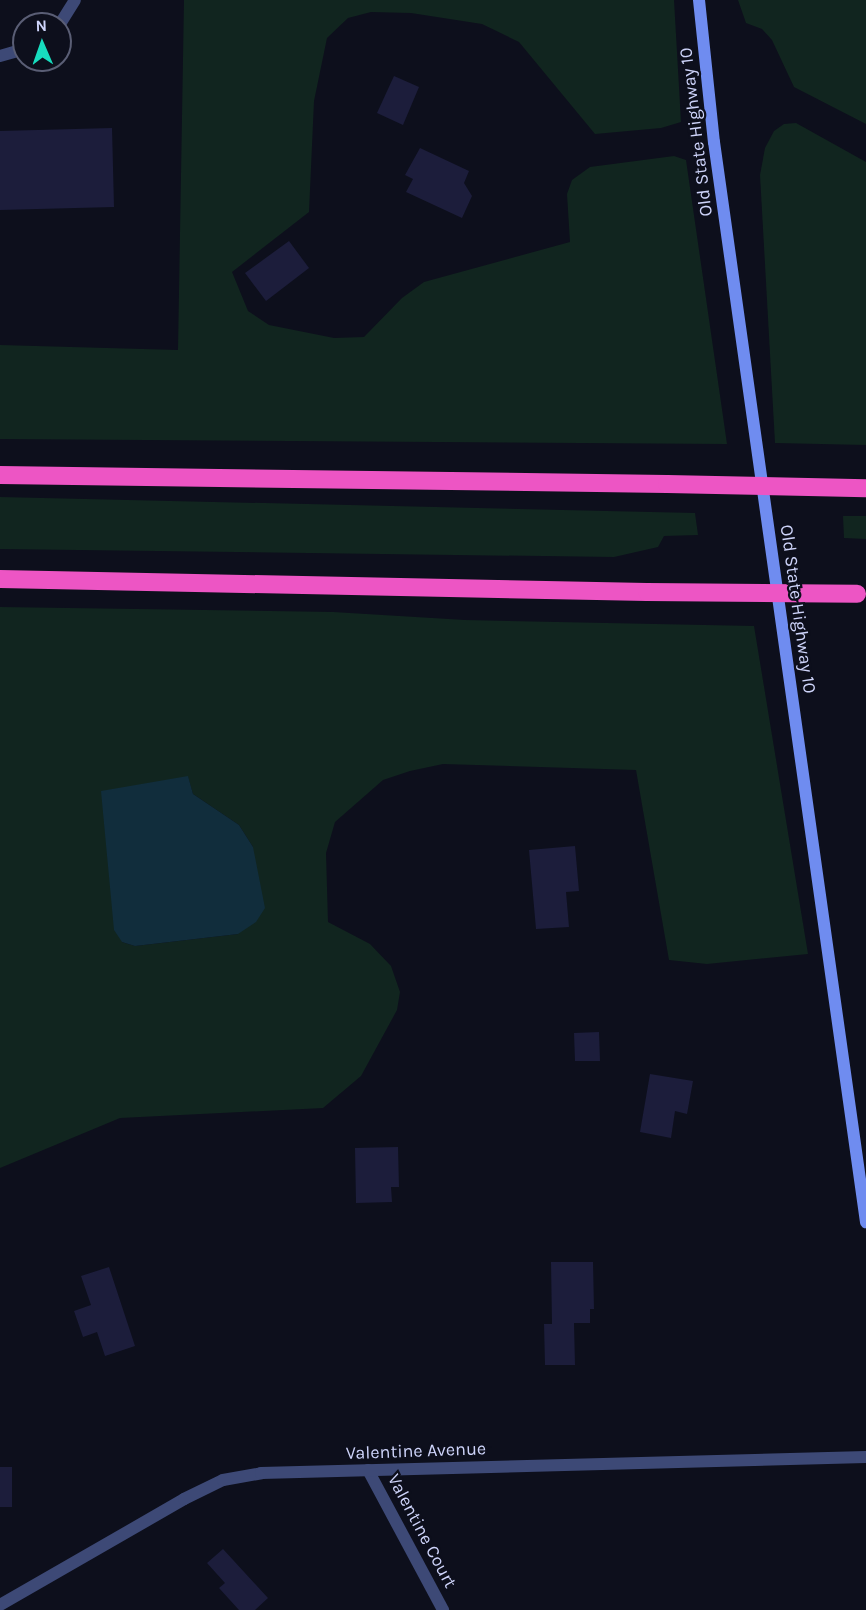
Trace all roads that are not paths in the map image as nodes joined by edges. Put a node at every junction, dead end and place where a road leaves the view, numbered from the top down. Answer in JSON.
{"nodes":[{"id":1,"x":699,"y":0,"type":"edge"},
{"id":2,"x":0,"y":475,"type":"edge"},
{"id":3,"x":866,"y":488,"type":"edge"},
{"id":4,"x":0,"y":579,"type":"edge"},
{"id":5,"x":861,"y":595,"type":"edge"},
{"id":6,"x":866,"y":1222,"type":"edge"},
{"id":7,"x":866,"y":1457,"type":"edge"},
{"id":8,"x":368,"y":1470,"type":"junction"},
{"id":9,"x":0,"y":1605,"type":"edge"},
{"id":10,"x":443,"y":1610,"type":"edge"}],
"edges":[{"from":1,"to":6,"type":"street","name":"Old State Highway 10"},
{"from":2,"to":3,"type":"highway","bridge":true},
{"from":4,"to":5,"type":"highway","bridge":true},
{"from":7,"to":8,"type":"street","name":"Valentine Avenue"},
{"from":8,"to":9,"type":"street","name":"Valentine Avenue"},
{"from":8,"to":10,"type":"street","name":"Valentine Court"}]}
